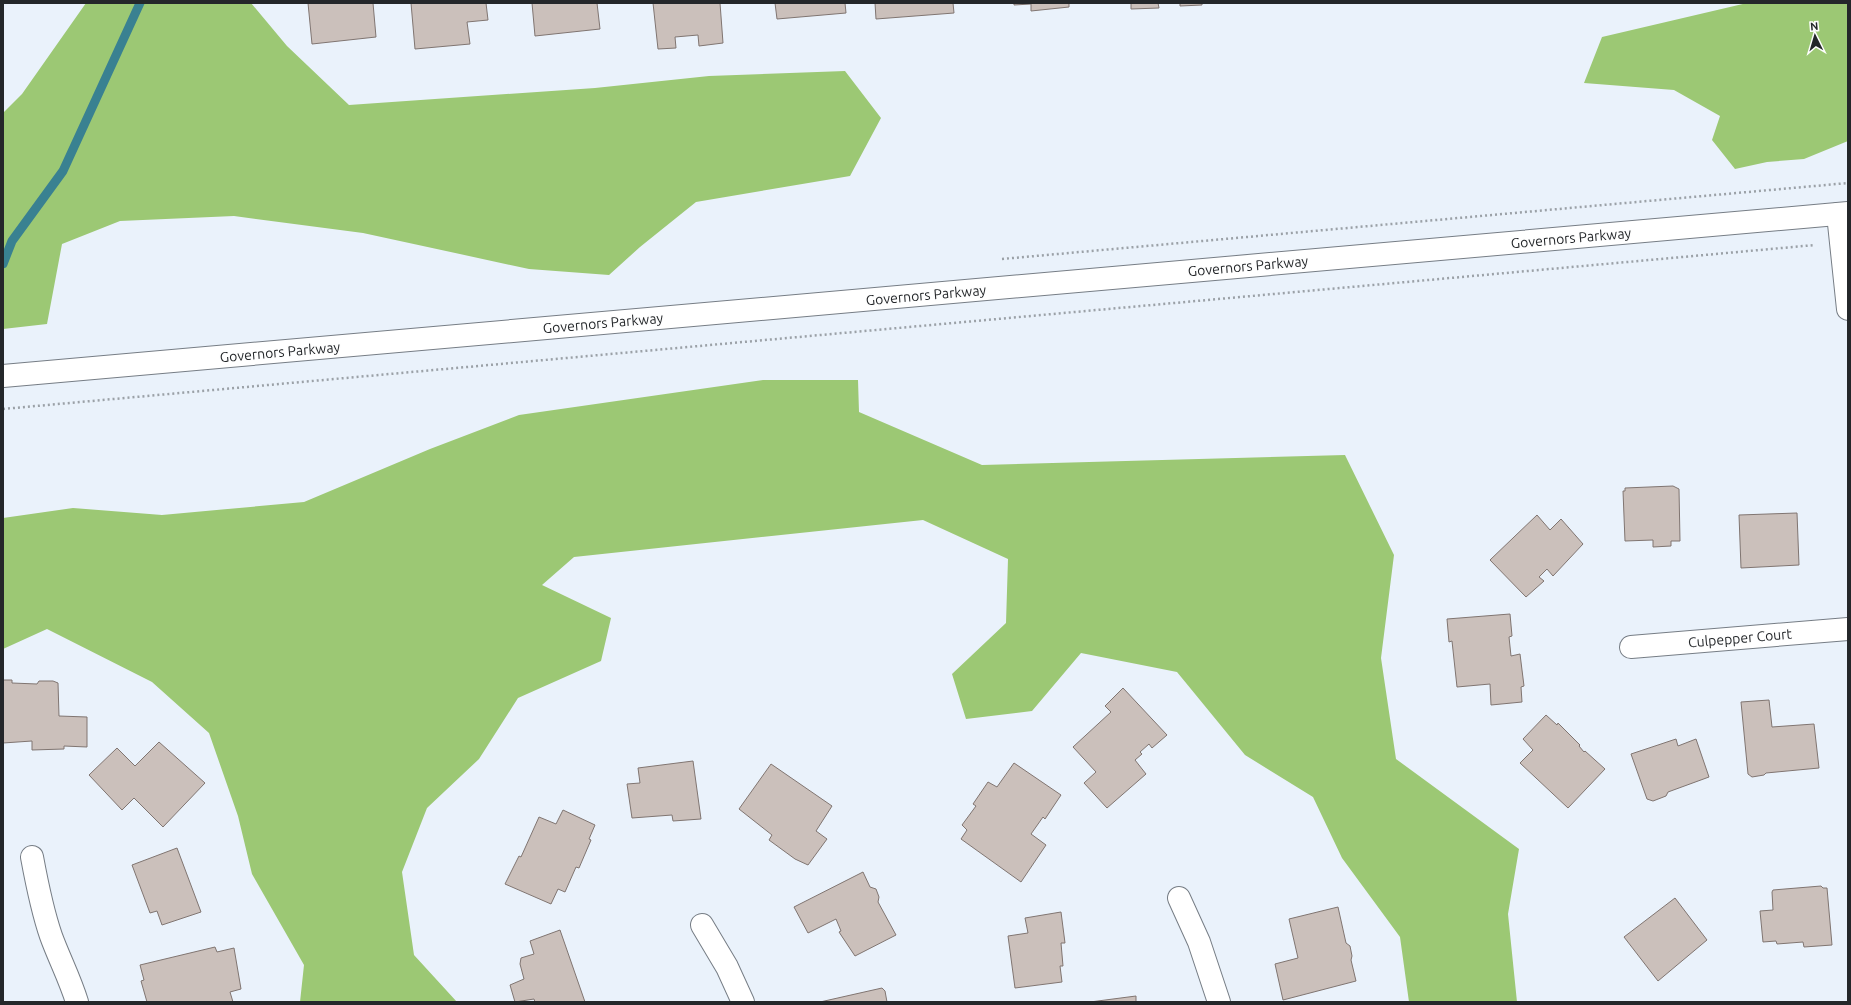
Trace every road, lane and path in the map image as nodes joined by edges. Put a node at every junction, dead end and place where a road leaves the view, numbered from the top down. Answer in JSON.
{"nodes":[{"id":1,"x":1848,"y":183,"type":"edge"},
{"id":2,"x":1843,"y":214,"type":"edge"},
{"id":3,"x":1841,"y":243,"type":"junction"},
{"id":4,"x":1001,"y":260,"type":"dead end"},
{"id":5,"x":1848,"y":309,"type":"edge"},
{"id":6,"x":3,"y":376,"type":"edge"},
{"id":7,"x":3,"y":409,"type":"edge"},
{"id":8,"x":1848,"y":629,"type":"edge"},
{"id":9,"x":1631,"y":647,"type":"dead end"},
{"id":10,"x":32,"y":857,"type":"dead end"},
{"id":11,"x":1180,"y":898,"type":"dead end"},
{"id":12,"x":702,"y":925,"type":"dead end"},
{"id":13,"x":77,"y":1002,"type":"edge"},
{"id":14,"x":743,"y":1002,"type":"edge"},
{"id":15,"x":1219,"y":1002,"type":"edge"}],
"edges":[{"from":1,"to":4,"type":"path"},
{"from":2,"to":3,"type":"main road"},
{"from":2,"to":6,"type":"main road","name":"Governors Parkway"},
{"from":3,"to":5,"type":"main road"},
{"from":3,"to":7,"type":"path"},
{"from":8,"to":9,"type":"main road","name":"Culpepper Court"},
{"from":10,"to":13,"type":"main road"},
{"from":11,"to":15,"type":"main road"},
{"from":12,"to":14,"type":"main road"}]}
